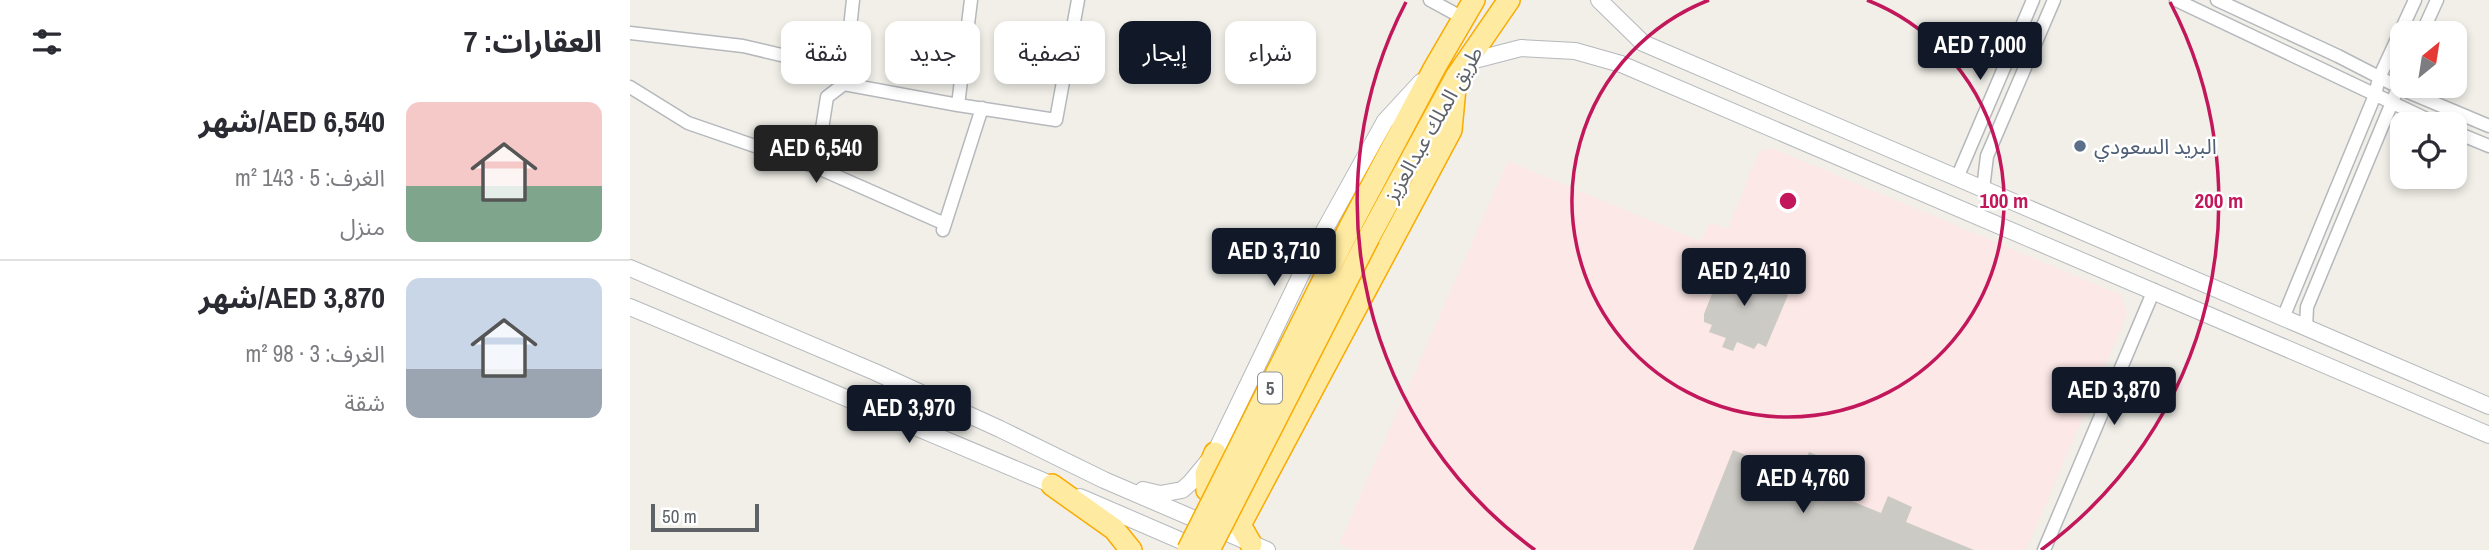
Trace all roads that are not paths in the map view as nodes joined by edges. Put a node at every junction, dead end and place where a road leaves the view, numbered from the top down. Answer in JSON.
{"nodes":[{"id":1,"x":853,"y":0,"type":"edge"},
{"id":2,"x":971,"y":0,"type":"edge"},
{"id":3,"x":1078,"y":0,"type":"edge"},
{"id":4,"x":1430,"y":0,"type":"edge"},
{"id":5,"x":1508,"y":0,"type":"edge"},
{"id":6,"x":1599,"y":0,"type":"edge"},
{"id":7,"x":2033,"y":0,"type":"edge"},
{"id":8,"x":2054,"y":0,"type":"edge"},
{"id":9,"x":2176,"y":0,"type":"edge"},
{"id":10,"x":2217,"y":0,"type":"edge"},
{"id":11,"x":2415,"y":0,"type":"edge"},
{"id":12,"x":2437,"y":0,"type":"edge"},
{"id":13,"x":1469,"y":9,"type":"edge"},
{"id":14,"x":851,"y":21,"type":"edge"},
{"id":15,"x":2427,"y":21,"type":"edge"},
{"id":16,"x":630,"y":33,"type":"edge"},
{"id":17,"x":781,"y":58,"type":"edge"},
{"id":18,"x":1435,"y":67,"type":"junction"},
{"id":19,"x":1462,"y":70,"type":"junction"},
{"id":20,"x":2379,"y":78,"type":"junction"},
{"id":21,"x":2390,"y":80,"type":"edge"},
{"id":22,"x":871,"y":83,"type":"edge"},
{"id":23,"x":839,"y":84,"type":"edge"},
{"id":24,"x":630,"y":87,"type":"edge"},
{"id":25,"x":2375,"y":95,"type":"junction"},
{"id":26,"x":2393,"y":98,"type":"edge"},
{"id":27,"x":2432,"y":98,"type":"edge"},
{"id":28,"x":2391,"y":104,"type":"junction"},
{"id":29,"x":958,"y":105,"type":"junction"},
{"id":30,"x":982,"y":108,"type":"junction"},
{"id":31,"x":2409,"y":112,"type":"edge"},
{"id":32,"x":2489,"y":126,"type":"edge"},
{"id":33,"x":2467,"y":137,"type":"edge"},
{"id":34,"x":2489,"y":146,"type":"edge"},
{"id":35,"x":816,"y":167,"type":"junction"},
{"id":36,"x":1957,"y":178,"type":"junction"},
{"id":37,"x":1983,"y":189,"type":"junction"},
{"id":38,"x":630,"y":268,"type":"edge"},
{"id":39,"x":2154,"y":290,"type":"junction"},
{"id":40,"x":630,"y":307,"type":"edge"},
{"id":41,"x":2283,"y":318,"type":"junction"},
{"id":42,"x":2306,"y":328,"type":"junction"},
{"id":43,"x":2489,"y":406,"type":"edge"},
{"id":44,"x":2489,"y":435,"type":"edge"},
{"id":45,"x":1215,"y":453,"type":"junction"},
{"id":46,"x":1104,"y":480,"type":"junction"},
{"id":47,"x":1262,"y":482,"type":"junction"},
{"id":48,"x":1052,"y":485,"type":"junction"},
{"id":49,"x":1259,"y":547,"type":"edge"},
{"id":50,"x":1130,"y":550,"type":"edge"},
{"id":51,"x":1188,"y":550,"type":"edge"},
{"id":52,"x":1202,"y":550,"type":"edge"},
{"id":53,"x":1209,"y":550,"type":"edge"},
{"id":54,"x":2044,"y":550,"type":"edge"}],
"edges":[{"from":1,"to":14,"type":"street"},
{"from":2,"to":29,"type":"street"},
{"from":3,"to":30,"type":"street"},
{"from":4,"to":13,"type":"street"},
{"from":5,"to":19,"type":"highway","name":"طريق الملك عبدالعزيز","number":"5"},
{"from":6,"to":36,"type":"street"},
{"from":7,"to":36,"type":"street"},
{"from":8,"to":37,"type":"street"},
{"from":9,"to":25,"type":"street"},
{"from":10,"to":20,"type":"street"},
{"from":11,"to":20,"type":"street"},
{"from":12,"to":15,"type":"street"},
{"from":13,"to":18,"type":"highway","name":"طريق الملك عبدالعزيز","number":"5"},
{"from":16,"to":17,"type":"street"},
{"from":18,"to":45,"type":"street"},
{"from":18,"to":51,"type":"highway","name":"طريق الملك عبدالعزيز","number":"5","bridge":true},
{"from":19,"to":39,"type":"street"},
{"from":19,"to":47,"type":"highway"},
{"from":19,"to":53,"type":"highway","name":"طريق الملك عبدالعزيز","number":"5","bridge":true},
{"from":20,"to":21,"type":"street"},
{"from":20,"to":25,"type":"street"},
{"from":22,"to":29,"type":"street"},
{"from":23,"to":35,"type":"street"},
{"from":24,"to":35,"type":"street"},
{"from":25,"to":28,"type":"street"},
{"from":25,"to":41,"type":"street"},
{"from":26,"to":28,"type":"street"},
{"from":27,"to":32,"type":"street"},
{"from":28,"to":31,"type":"street"},
{"from":28,"to":42,"type":"street"},
{"from":29,"to":30,"type":"street"},
{"from":30,"to":35,"type":"street"},
{"from":33,"to":34,"type":"street"},
{"from":36,"to":37,"type":"street"},
{"from":37,"to":41,"type":"street"},
{"from":38,"to":46,"type":"street"},
{"from":39,"to":44,"type":"street"},
{"from":39,"to":54,"type":"street"},
{"from":40,"to":48,"type":"street"},
{"from":41,"to":42,"type":"street"},
{"from":42,"to":43,"type":"street"},
{"from":45,"to":46,"type":"street"},
{"from":45,"to":47,"type":"highway"},
{"from":46,"to":49,"type":"street"},
{"from":47,"to":49,"type":"highway"},
{"from":48,"to":50,"type":"highway"},
{"from":48,"to":52,"type":"street"}]}
